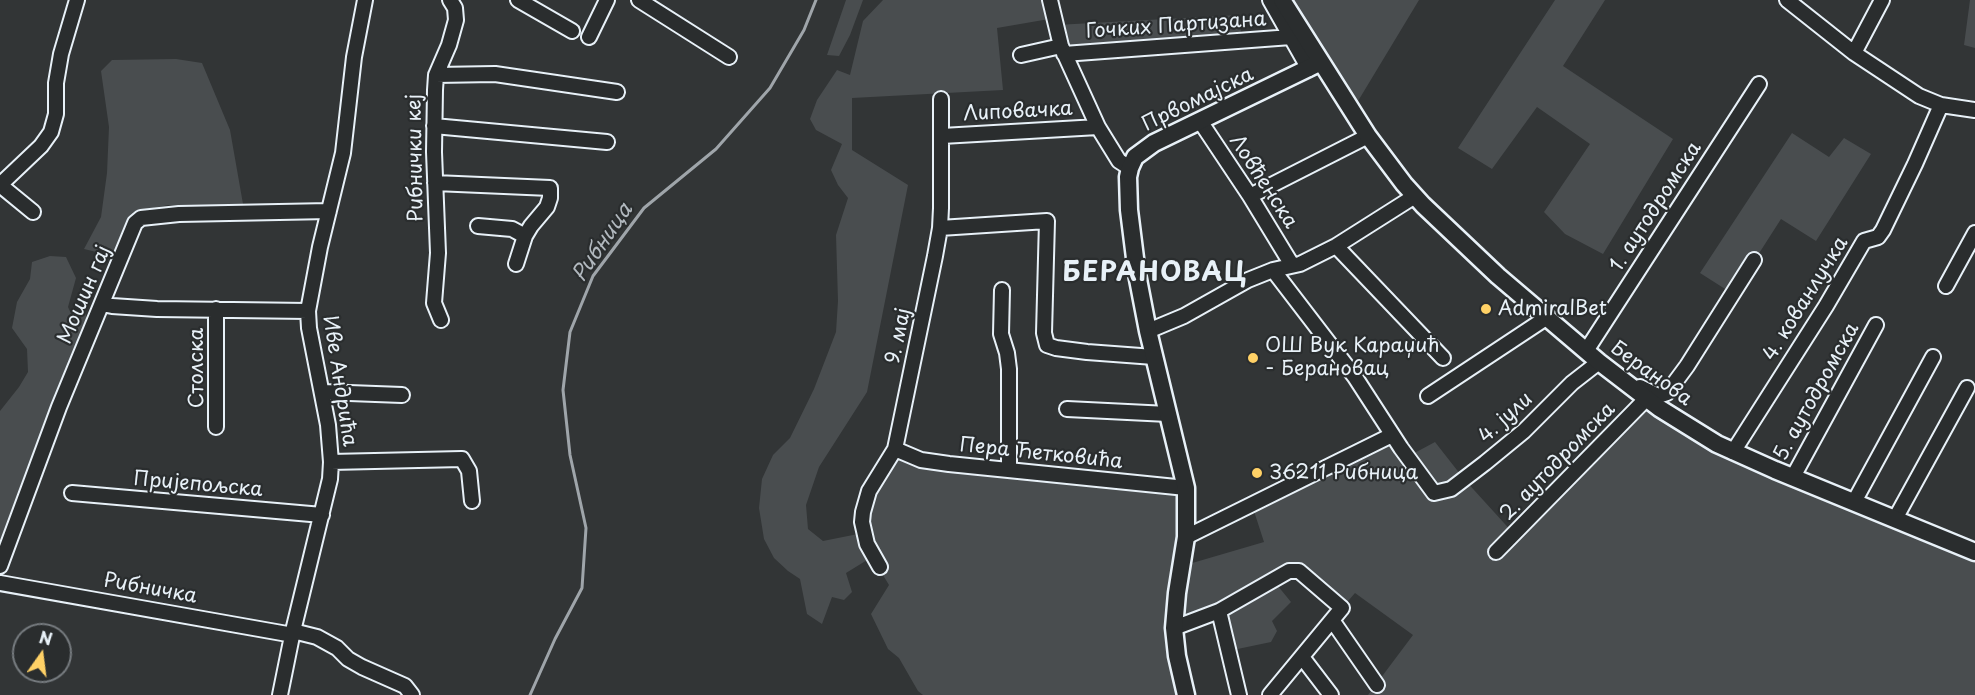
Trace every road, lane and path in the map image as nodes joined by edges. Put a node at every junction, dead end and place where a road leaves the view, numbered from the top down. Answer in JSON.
{"nodes":[{"id":1,"x":77,"y":0,"type":"edge"},
{"id":2,"x":365,"y":0,"type":"edge"},
{"id":3,"x":450,"y":0,"type":"edge"},
{"id":4,"x":518,"y":0,"type":"edge"},
{"id":5,"x":607,"y":0,"type":"edge"},
{"id":6,"x":639,"y":0,"type":"edge"},
{"id":7,"x":1050,"y":0,"type":"edge"},
{"id":8,"x":1270,"y":0,"type":"edge"},
{"id":9,"x":1282,"y":0,"type":"edge"},
{"id":10,"x":1787,"y":0,"type":"edge"},
{"id":11,"x":1882,"y":0,"type":"edge"},
{"id":12,"x":572,"y":31,"type":"dead end"},
{"id":13,"x":590,"y":37,"type":"dead end"},
{"id":14,"x":1291,"y":37,"type":"junction"},
{"id":15,"x":1063,"y":50,"type":"junction"},
{"id":16,"x":1854,"y":53,"type":"junction"},
{"id":17,"x":1021,"y":55,"type":"dead end"},
{"id":18,"x":729,"y":57,"type":"dead end"},
{"id":19,"x":1315,"y":65,"type":"junction"},
{"id":20,"x":436,"y":75,"type":"junction"},
{"id":21,"x":1759,"y":84,"type":"dead end"},
{"id":22,"x":617,"y":92,"type":"dead end"},
{"id":23,"x":941,"y":99,"type":"dead end"},
{"id":24,"x":1941,"y":105,"type":"junction"},
{"id":25,"x":1975,"y":110,"type":"edge"},
{"id":26,"x":1200,"y":121,"type":"junction"},
{"id":27,"x":434,"y":126,"type":"junction"},
{"id":28,"x":1098,"y":127,"type":"junction"},
{"id":29,"x":942,"y":136,"type":"junction"},
{"id":30,"x":1368,"y":136,"type":"junction"},
{"id":31,"x":607,"y":142,"type":"dead end"},
{"id":32,"x":1130,"y":168,"type":"junction"},
{"id":33,"x":435,"y":183,"type":"junction"},
{"id":34,"x":0,"y":185,"type":"edge"},
{"id":35,"x":1250,"y":196,"type":"junction"},
{"id":36,"x":1415,"y":196,"type":"junction"},
{"id":37,"x":329,"y":211,"type":"junction"},
{"id":38,"x":33,"y":212,"type":"dead end"},
{"id":39,"x":478,"y":226,"type":"dead end"},
{"id":40,"x":940,"y":228,"type":"junction"},
{"id":41,"x":1975,"y":234,"type":"edge"},
{"id":42,"x":525,"y":236,"type":"junction"},
{"id":43,"x":1336,"y":246,"type":"junction"},
{"id":44,"x":1283,"y":250,"type":"junction"},
{"id":45,"x":1754,"y":260,"type":"dead end"},
{"id":46,"x":516,"y":264,"type":"dead end"},
{"id":47,"x":1292,"y":265,"type":"junction"},
{"id":48,"x":1275,"y":270,"type":"junction"},
{"id":49,"x":1946,"y":285,"type":"dead end"},
{"id":50,"x":1002,"y":290,"type":"dead end"},
{"id":51,"x":102,"y":304,"type":"junction"},
{"id":52,"x":216,"y":309,"type":"junction"},
{"id":53,"x":308,"y":311,"type":"junction"},
{"id":54,"x":1546,"y":318,"type":"junction"},
{"id":55,"x":441,"y":320,"type":"dead end"},
{"id":56,"x":1876,"y":325,"type":"dead end"},
{"id":57,"x":1148,"y":331,"type":"junction"},
{"id":58,"x":1154,"y":357,"type":"junction"},
{"id":59,"x":1933,"y":357,"type":"dead end"},
{"id":60,"x":1443,"y":358,"type":"dead end"},
{"id":61,"x":1597,"y":361,"type":"junction"},
{"id":62,"x":1967,"y":388,"type":"dead end"},
{"id":63,"x":323,"y":392,"type":"junction"},
{"id":64,"x":402,"y":395,"type":"dead end"},
{"id":65,"x":1428,"y":396,"type":"dead end"},
{"id":66,"x":1646,"y":399,"type":"junction"},
{"id":67,"x":1066,"y":409,"type":"dead end"},
{"id":68,"x":1168,"y":414,"type":"junction"},
{"id":69,"x":216,"y":427,"type":"dead end"},
{"id":70,"x":1392,"y":435,"type":"junction"},
{"id":71,"x":895,"y":449,"type":"junction"},
{"id":72,"x":1733,"y":452,"type":"junction"},
{"id":73,"x":331,"y":462,"type":"junction"},
{"id":74,"x":1010,"y":470,"type":"junction"},
{"id":75,"x":1793,"y":477,"type":"junction"},
{"id":76,"x":1186,"y":488,"type":"junction"},
{"id":77,"x":72,"y":493,"type":"dead end"},
{"id":78,"x":472,"y":501,"type":"dead end"},
{"id":79,"x":1854,"y":502,"type":"junction"},
{"id":80,"x":322,"y":515,"type":"junction"},
{"id":81,"x":1895,"y":519,"type":"junction"},
{"id":82,"x":1186,"y":537,"type":"junction"},
{"id":83,"x":1496,"y":552,"type":"dead end"},
{"id":84,"x":1975,"y":552,"type":"edge"},
{"id":85,"x":0,"y":566,"type":"edge"},
{"id":86,"x":880,"y":567,"type":"dead end"},
{"id":87,"x":0,"y":583,"type":"edge"},
{"id":88,"x":1219,"y":611,"type":"junction"},
{"id":89,"x":1332,"y":620,"type":"junction"},
{"id":90,"x":1174,"y":628,"type":"junction"},
{"id":91,"x":293,"y":633,"type":"junction"},
{"id":92,"x":1302,"y":657,"type":"junction"},
{"id":93,"x":1377,"y":685,"type":"dead end"},
{"id":94,"x":280,"y":695,"type":"edge"},
{"id":95,"x":412,"y":695,"type":"edge"},
{"id":96,"x":1186,"y":695,"type":"edge"},
{"id":97,"x":1239,"y":695,"type":"edge"},
{"id":98,"x":1270,"y":695,"type":"edge"},
{"id":99,"x":1331,"y":695,"type":"edge"}],
"edges":[{"from":1,"to":34,"type":"street"},
{"from":2,"to":37,"type":"street","name":"Иве Андрића"},
{"from":3,"to":20,"type":"street","name":"Рибнички кеј"},
{"from":4,"to":12,"type":"street"},
{"from":5,"to":13,"type":"street"},
{"from":6,"to":18,"type":"street"},
{"from":7,"to":15,"type":"street"},
{"from":8,"to":14,"type":"street","name":"Беранова"},
{"from":9,"to":19,"type":"main road","name":"Беранова"},
{"from":10,"to":16,"type":"street"},
{"from":11,"to":16,"type":"street"},
{"from":14,"to":15,"type":"street","name":"Гочких Партизана"},
{"from":14,"to":19,"type":"street","name":"Беранова"},
{"from":15,"to":17,"type":"street","name":"Гочких Партизана"},
{"from":15,"to":28,"type":"street"},
{"from":16,"to":24,"type":"street"},
{"from":19,"to":26,"type":"main road","name":"Првомајска"},
{"from":19,"to":30,"type":"main road","name":"Беранова"},
{"from":20,"to":22,"type":"street"},
{"from":20,"to":27,"type":"street","name":"Рибнички кеј"},
{"from":21,"to":61,"type":"street","name":"1. аутодромска"},
{"from":23,"to":29,"type":"street","name":"9. мај"},
{"from":24,"to":25,"type":"street"},
{"from":24,"to":72,"type":"street","name":"4. кованлучка"},
{"from":26,"to":32,"type":"main road","name":"Првомајска"},
{"from":26,"to":35,"type":"street","name":"Ловћенска"},
{"from":27,"to":31,"type":"street"},
{"from":27,"to":33,"type":"street","name":"Рибнички кеј"},
{"from":28,"to":29,"type":"street","name":"Липовачка"},
{"from":28,"to":32,"type":"street"},
{"from":29,"to":40,"type":"street","name":"9. мај"},
{"from":30,"to":35,"type":"street"},
{"from":30,"to":36,"type":"main road","name":"Беранова"},
{"from":32,"to":57,"type":"main road"},
{"from":33,"to":42,"type":"street"},
{"from":33,"to":55,"type":"street","name":"Рибнички кеј"},
{"from":34,"to":38,"type":"street"},
{"from":35,"to":44,"type":"street","name":"Ловћенска"},
{"from":36,"to":43,"type":"street"},
{"from":36,"to":54,"type":"main road","name":"Беранова"},
{"from":37,"to":51,"type":"street","name":"Мошин гај"},
{"from":37,"to":53,"type":"street","name":"Иве Андрића"},
{"from":39,"to":42,"type":"street"},
{"from":40,"to":58,"type":"street"},
{"from":40,"to":71,"type":"street","name":"9. мај"},
{"from":41,"to":49,"type":"street"},
{"from":42,"to":46,"type":"street"},
{"from":43,"to":47,"type":"street"},
{"from":43,"to":60,"type":"street"},
{"from":44,"to":47,"type":"street","name":"Ловћенска"},
{"from":44,"to":48,"type":"street"},
{"from":45,"to":61,"type":"street"},
{"from":47,"to":48,"type":"street"},
{"from":48,"to":57,"type":"street"},
{"from":48,"to":70,"type":"street"},
{"from":50,"to":74,"type":"street"},
{"from":51,"to":52,"type":"street","name":"Столска"},
{"from":51,"to":85,"type":"street","name":"Мошин гај"},
{"from":52,"to":53,"type":"street","name":"Столска"},
{"from":52,"to":69,"type":"street","name":"Столска"},
{"from":53,"to":63,"type":"street","name":"Иве Андрића"},
{"from":54,"to":61,"type":"main road","name":"Беранова"},
{"from":54,"to":65,"type":"street"},
{"from":56,"to":75,"type":"street","name":"5. аутодромска"},
{"from":57,"to":58,"type":"main road"},
{"from":58,"to":68,"type":"main road"},
{"from":59,"to":79,"type":"street"},
{"from":61,"to":66,"type":"main road","name":"Беранова"},
{"from":61,"to":70,"type":"street","name":"4. јули"},
{"from":62,"to":81,"type":"street"},
{"from":63,"to":64,"type":"street"},
{"from":63,"to":73,"type":"street","name":"Иве Андрића"},
{"from":66,"to":72,"type":"main road","name":"Беранова"},
{"from":66,"to":83,"type":"street","name":"2. аутодромска"},
{"from":67,"to":68,"type":"street"},
{"from":68,"to":76,"type":"main road"},
{"from":70,"to":82,"type":"street"},
{"from":71,"to":74,"type":"street","name":"Пера Ћетковића"},
{"from":71,"to":86,"type":"street","name":"9. мај"},
{"from":72,"to":75,"type":"main road","name":"Беранова"},
{"from":73,"to":78,"type":"street"},
{"from":73,"to":80,"type":"street","name":"Иве Андрића"},
{"from":74,"to":76,"type":"street","name":"Пера Ћетковића"},
{"from":75,"to":79,"type":"main road","name":"Беранова"},
{"from":76,"to":82,"type":"main road"},
{"from":77,"to":80,"type":"street","name":"Пријепољска"},
{"from":79,"to":81,"type":"main road","name":"Беранова"},
{"from":80,"to":91,"type":"street","name":"Иве Андрића"},
{"from":81,"to":84,"type":"main road","name":"Беранова"},
{"from":82,"to":90,"type":"main road"},
{"from":87,"to":91,"type":"street","name":"Рибничка"},
{"from":88,"to":89,"type":"street"},
{"from":88,"to":90,"type":"street"},
{"from":88,"to":97,"type":"street"},
{"from":89,"to":92,"type":"street"},
{"from":89,"to":93,"type":"street"},
{"from":90,"to":96,"type":"main road"},
{"from":91,"to":94,"type":"street","name":"Иве Андрића"},
{"from":91,"to":95,"type":"street","name":"Рибничка"},
{"from":92,"to":98,"type":"street"},
{"from":92,"to":99,"type":"street"}]}
